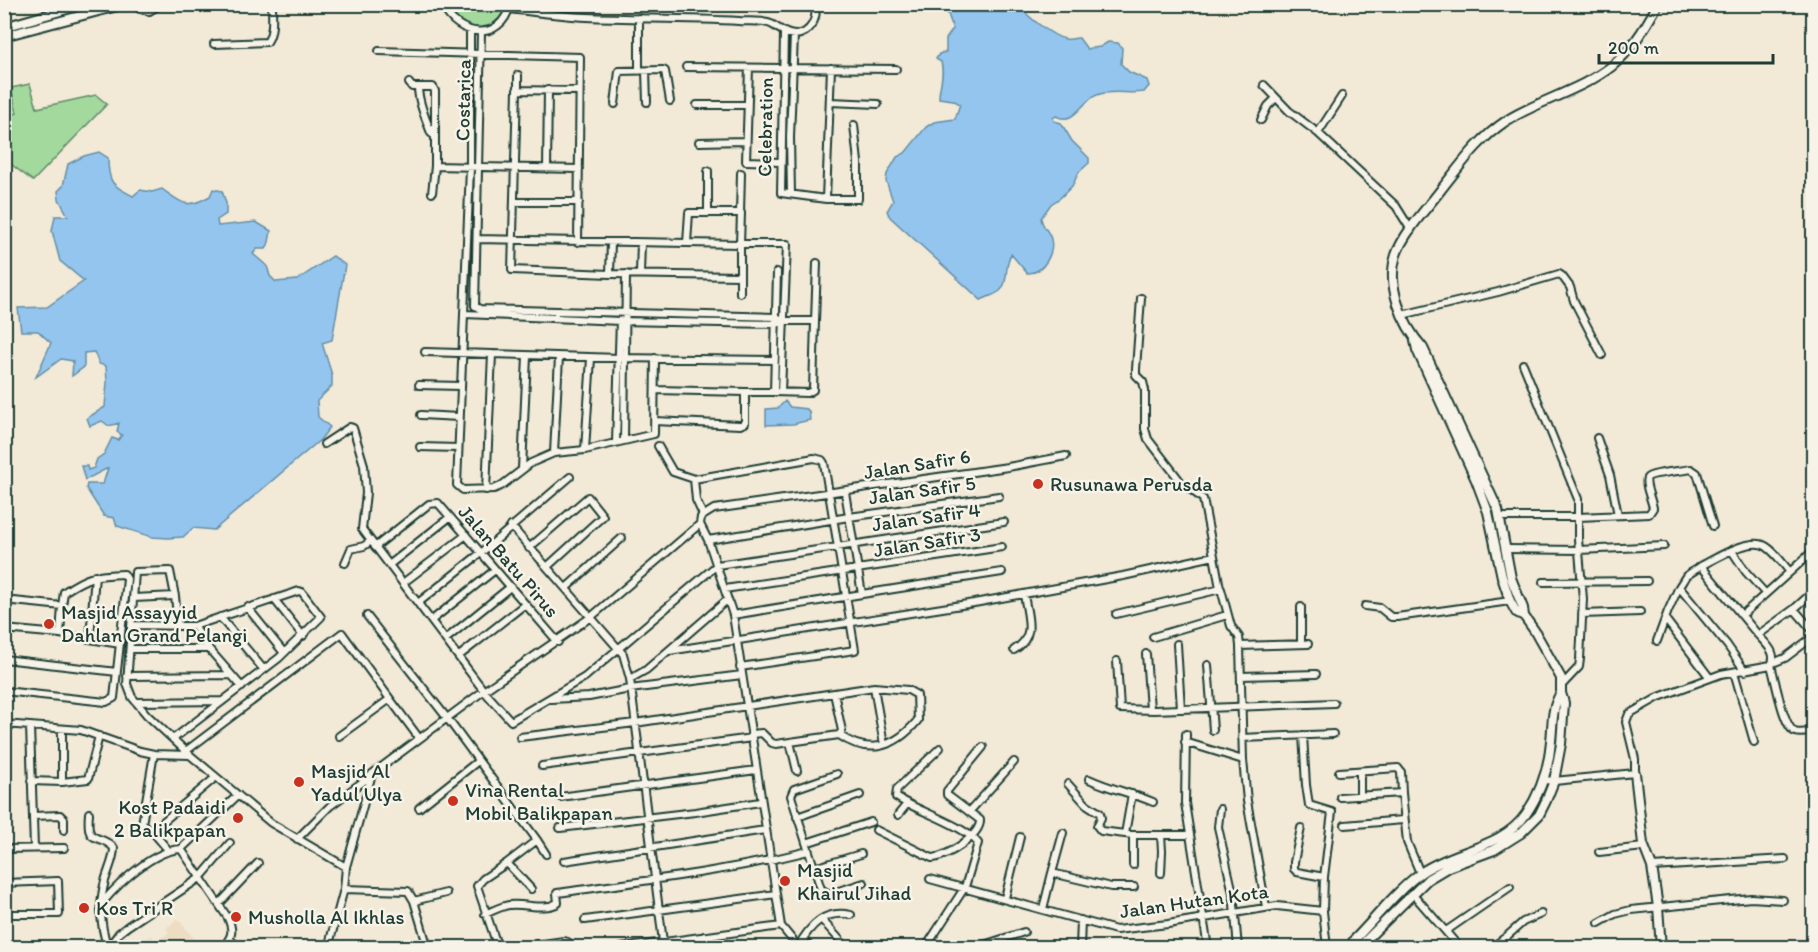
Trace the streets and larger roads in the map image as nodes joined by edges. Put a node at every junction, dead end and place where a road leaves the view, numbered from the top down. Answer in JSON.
{"nodes":[{"id":1,"x":86,"y":4,"type":"edge"},
{"id":2,"x":125,"y":4,"type":"edge"},
{"id":3,"x":136,"y":4,"type":"edge"},
{"id":4,"x":159,"y":4,"type":"edge"},
{"id":5,"x":272,"y":4,"type":"edge"},
{"id":6,"x":355,"y":4,"type":"edge"},
{"id":7,"x":815,"y":4,"type":"edge"},
{"id":8,"x":1658,"y":4,"type":"edge"},
{"id":9,"x":443,"y":5,"type":"edge"},
{"id":10,"x":509,"y":7,"type":"edge"},
{"id":11,"x":522,"y":7,"type":"edge"},
{"id":12,"x":101,"y":8,"type":"edge"},
{"id":13,"x":639,"y":18,"type":"junction"},
{"id":14,"x":4,"y":27,"type":"edge"},
{"id":15,"x":470,"y":31,"type":"junction"},
{"id":16,"x":481,"y":32,"type":"junction"},
{"id":17,"x":784,"y":33,"type":"junction"},
{"id":18,"x":794,"y":35,"type":"junction"},
{"id":19,"x":4,"y":36,"type":"edge"},
{"id":20,"x":214,"y":44,"type":"dead end"},
{"id":21,"x":380,"y":51,"type":"dead end"},
{"id":22,"x":471,"y":54,"type":"junction"},
{"id":23,"x":480,"y":55,"type":"junction"},
{"id":24,"x":686,"y":67,"type":"dead end"},
{"id":25,"x":749,"y":68,"type":"junction"},
{"id":26,"x":783,"y":68,"type":"junction"},
{"id":27,"x":793,"y":68,"type":"junction"},
{"id":28,"x":831,"y":68,"type":"junction"},
{"id":29,"x":896,"y":69,"type":"dead end"},
{"id":30,"x":642,"y":71,"type":"junction"},
{"id":31,"x":518,"y":75,"type":"dead end"},
{"id":32,"x":409,"y":83,"type":"dead end"},
{"id":33,"x":1264,"y":85,"type":"dead end"},
{"id":34,"x":418,"y":87,"type":"junction"},
{"id":35,"x":518,"y":90,"type":"junction"},
{"id":36,"x":548,"y":90,"type":"junction"},
{"id":37,"x":579,"y":91,"type":"junction"},
{"id":38,"x":1342,"y":96,"type":"dead end"},
{"id":39,"x":1276,"y":98,"type":"junction"},
{"id":40,"x":670,"y":101,"type":"dead end"},
{"id":41,"x":647,"y":102,"type":"dead end"},
{"id":42,"x":830,"y":102,"type":"junction"},
{"id":43,"x":615,"y":104,"type":"dead end"},
{"id":44,"x":878,"y":104,"type":"dead end"},
{"id":45,"x":697,"y":105,"type":"dead end"},
{"id":46,"x":746,"y":105,"type":"junction"},
{"id":47,"x":1261,"y":120,"type":"dead end"},
{"id":48,"x":854,"y":125,"type":"dead end"},
{"id":49,"x":1318,"y":133,"type":"junction"},
{"id":50,"x":435,"y":136,"type":"junction"},
{"id":51,"x":746,"y":141,"type":"junction"},
{"id":52,"x":699,"y":142,"type":"dead end"},
{"id":53,"x":781,"y":162,"type":"junction"},
{"id":54,"x":435,"y":166,"type":"junction"},
{"id":55,"x":470,"y":168,"type":"junction"},
{"id":56,"x":479,"y":168,"type":"junction"},
{"id":57,"x":515,"y":169,"type":"junction"},
{"id":58,"x":547,"y":169,"type":"junction"},
{"id":59,"x":579,"y":169,"type":"junction"},
{"id":60,"x":708,"y":171,"type":"dead end"},
{"id":61,"x":741,"y":173,"type":"dead end"},
{"id":62,"x":432,"y":193,"type":"dead end"},
{"id":63,"x":791,"y":194,"type":"junction"},
{"id":64,"x":826,"y":199,"type":"junction"},
{"id":65,"x":514,"y":202,"type":"junction"},
{"id":66,"x":579,"y":202,"type":"junction"},
{"id":67,"x":708,"y":212,"type":"junction"},
{"id":68,"x":740,"y":213,"type":"junction"},
{"id":69,"x":1411,"y":230,"type":"junction"},
{"id":70,"x":477,"y":239,"type":"junction"},
{"id":71,"x":513,"y":240,"type":"junction"},
{"id":72,"x":578,"y":242,"type":"junction"},
{"id":73,"x":611,"y":242,"type":"junction"},
{"id":74,"x":641,"y":243,"type":"junction"},
{"id":75,"x":687,"y":243,"type":"junction"},
{"id":76,"x":740,"y":244,"type":"junction"},
{"id":77,"x":817,"y":263,"type":"dead end"},
{"id":78,"x":777,"y":272,"type":"dead end"},
{"id":79,"x":610,"y":274,"type":"junction"},
{"id":80,"x":626,"y":274,"type":"junction"},
{"id":81,"x":640,"y":274,"type":"junction"},
{"id":82,"x":740,"y":276,"type":"junction"},
{"id":83,"x":465,"y":292,"type":"junction"},
{"id":84,"x":475,"y":293,"type":"junction"},
{"id":85,"x":740,"y":293,"type":"dead end"},
{"id":86,"x":1141,"y":298,"type":"dead end"},
{"id":87,"x":498,"y":312,"type":"junction"},
{"id":88,"x":465,"y":314,"type":"junction"},
{"id":89,"x":623,"y":315,"type":"junction"},
{"id":90,"x":1402,"y":315,"type":"junction"},
{"id":91,"x":780,"y":321,"type":"junction"},
{"id":92,"x":815,"y":321,"type":"junction"},
{"id":93,"x":1415,"y":339,"type":"junction"},
{"id":94,"x":425,"y":352,"type":"dead end"},
{"id":95,"x":463,"y":354,"type":"junction"},
{"id":96,"x":492,"y":354,"type":"junction"},
{"id":97,"x":1602,"y":355,"type":"dead end"},
{"id":98,"x":527,"y":356,"type":"junction"},
{"id":99,"x":559,"y":357,"type":"junction"},
{"id":100,"x":591,"y":358,"type":"junction"},
{"id":101,"x":623,"y":358,"type":"junction"},
{"id":102,"x":655,"y":358,"type":"junction"},
{"id":103,"x":774,"y":360,"type":"junction"},
{"id":104,"x":1523,"y":364,"type":"dead end"},
{"id":105,"x":419,"y":385,"type":"dead end"},
{"id":106,"x":460,"y":386,"type":"junction"},
{"id":107,"x":656,"y":390,"type":"junction"},
{"id":108,"x":745,"y":392,"type":"junction"},
{"id":109,"x":777,"y":392,"type":"junction"},
{"id":110,"x":421,"y":415,"type":"dead end"},
{"id":111,"x":459,"y":417,"type":"junction"},
{"id":112,"x":655,"y":422,"type":"junction"},
{"id":113,"x":1597,"y":438,"type":"dead end"},
{"id":114,"x":624,"y":441,"type":"junction"},
{"id":115,"x":616,"y":442,"type":"junction"},
{"id":116,"x":324,"y":444,"type":"dead end"},
{"id":117,"x":658,"y":446,"type":"dead end"},
{"id":118,"x":420,"y":447,"type":"dead end"},
{"id":119,"x":459,"y":448,"type":"junction"},
{"id":120,"x":585,"y":450,"type":"junction"},
{"id":121,"x":554,"y":453,"type":"junction"},
{"id":122,"x":1066,"y":456,"type":"dead end"},
{"id":123,"x":522,"y":469,"type":"junction"},
{"id":124,"x":570,"y":477,"type":"dead end"},
{"id":125,"x":694,"y":479,"type":"junction"},
{"id":126,"x":486,"y":490,"type":"junction"},
{"id":127,"x":845,"y":492,"type":"junction"},
{"id":128,"x":830,"y":494,"type":"junction"},
{"id":129,"x":999,"y":496,"type":"dead end"},
{"id":130,"x":1618,"y":515,"type":"junction"},
{"id":131,"x":702,"y":516,"type":"junction"},
{"id":132,"x":450,"y":517,"type":"junction"},
{"id":133,"x":849,"y":517,"type":"junction"},
{"id":134,"x":1500,"y":517,"type":"junction"},
{"id":135,"x":1578,"y":517,"type":"junction"},
{"id":136,"x":834,"y":519,"type":"junction"},
{"id":137,"x":1004,"y":522,"type":"dead end"},
{"id":138,"x":700,"y":524,"type":"junction"},
{"id":139,"x":511,"y":526,"type":"junction"},
{"id":140,"x":1713,"y":526,"type":"dead end"},
{"id":141,"x":466,"y":535,"type":"junction"},
{"id":142,"x":622,"y":538,"type":"dead end"},
{"id":143,"x":708,"y":540,"type":"junction"},
{"id":144,"x":370,"y":544,"type":"junction"},
{"id":145,"x":853,"y":544,"type":"junction"},
{"id":146,"x":838,"y":546,"type":"junction"},
{"id":147,"x":1664,"y":546,"type":"dead end"},
{"id":148,"x":1002,"y":547,"type":"dead end"},
{"id":149,"x":529,"y":548,"type":"junction"},
{"id":150,"x":1506,"y":549,"type":"junction"},
{"id":151,"x":1579,"y":549,"type":"junction"},
{"id":152,"x":1814,"y":550,"type":"edge"},
{"id":153,"x":1732,"y":551,"type":"junction"},
{"id":154,"x":481,"y":552,"type":"junction"},
{"id":155,"x":1214,"y":555,"type":"junction"},
{"id":156,"x":345,"y":563,"type":"dead end"},
{"id":157,"x":389,"y":565,"type":"junction"},
{"id":158,"x":717,"y":565,"type":"junction"},
{"id":159,"x":548,"y":566,"type":"junction"},
{"id":160,"x":1701,"y":566,"type":"junction"},
{"id":161,"x":495,"y":570,"type":"junction"},
{"id":162,"x":857,"y":570,"type":"junction"},
{"id":163,"x":843,"y":572,"type":"junction"},
{"id":164,"x":1002,"y":572,"type":"dead end"},
{"id":165,"x":1790,"y":572,"type":"junction"},
{"id":166,"x":95,"y":575,"type":"junction"},
{"id":167,"x":1581,"y":581,"type":"junction"},
{"id":168,"x":1647,"y":581,"type":"dead end"},
{"id":169,"x":1543,"y":582,"type":"dead end"},
{"id":170,"x":403,"y":583,"type":"junction"},
{"id":171,"x":1679,"y":587,"type":"junction"},
{"id":172,"x":509,"y":588,"type":"junction"},
{"id":173,"x":566,"y":588,"type":"junction"},
{"id":174,"x":1220,"y":588,"type":"junction"},
{"id":175,"x":725,"y":589,"type":"junction"},
{"id":176,"x":1814,"y":591,"type":"edge"},
{"id":177,"x":1765,"y":593,"type":"junction"},
{"id":178,"x":862,"y":594,"type":"junction"},
{"id":179,"x":1024,"y":594,"type":"junction"},
{"id":180,"x":175,"y":596,"type":"junction"},
{"id":181,"x":847,"y":596,"type":"junction"},
{"id":182,"x":134,"y":598,"type":"junction"},
{"id":183,"x":274,"y":599,"type":"junction"},
{"id":184,"x":4,"y":600,"type":"edge"},
{"id":185,"x":727,"y":600,"type":"junction"},
{"id":186,"x":1510,"y":601,"type":"junction"},
{"id":187,"x":418,"y":603,"type":"junction"},
{"id":188,"x":524,"y":605,"type":"junction"},
{"id":189,"x":62,"y":606,"type":"junction"},
{"id":190,"x":1365,"y":606,"type":"dead end"},
{"id":191,"x":247,"y":607,"type":"junction"},
{"id":192,"x":1300,"y":607,"type":"dead end"},
{"id":193,"x":1794,"y":609,"type":"junction"},
{"id":194,"x":1640,"y":612,"type":"dead end"},
{"id":195,"x":1116,"y":614,"type":"dead end"},
{"id":196,"x":1582,"y":614,"type":"junction"},
{"id":197,"x":733,"y":615,"type":"junction"},
{"id":198,"x":1227,"y":615,"type":"junction"},
{"id":199,"x":1742,"y":615,"type":"junction"},
{"id":200,"x":367,"y":616,"type":"dead end"},
{"id":201,"x":1524,"y":616,"type":"junction"},
{"id":202,"x":220,"y":617,"type":"junction"},
{"id":203,"x":591,"y":617,"type":"junction"},
{"id":204,"x":432,"y":620,"type":"junction"},
{"id":205,"x":1666,"y":620,"type":"junction"},
{"id":206,"x":851,"y":621,"type":"junction"},
{"id":207,"x":132,"y":625,"type":"junction"},
{"id":208,"x":178,"y":626,"type":"junction"},
{"id":209,"x":194,"y":626,"type":"junction"},
{"id":210,"x":4,"y":629,"type":"edge"},
{"id":211,"x":60,"y":634,"type":"junction"},
{"id":212,"x":1814,"y":634,"type":"edge"},
{"id":213,"x":1758,"y":635,"type":"junction"},
{"id":214,"x":303,"y":636,"type":"junction"},
{"id":215,"x":1153,"y":637,"type":"dead end"},
{"id":216,"x":90,"y":638,"type":"junction"},
{"id":217,"x":446,"y":639,"type":"junction"},
{"id":218,"x":737,"y":641,"type":"junction"},
{"id":219,"x":1658,"y":641,"type":"dead end"},
{"id":220,"x":558,"y":642,"type":"junction"},
{"id":221,"x":120,"y":644,"type":"junction"},
{"id":222,"x":1177,"y":644,"type":"dead end"},
{"id":223,"x":1240,"y":645,"type":"junction"},
{"id":224,"x":130,"y":648,"type":"junction"},
{"id":225,"x":209,"y":648,"type":"junction"},
{"id":226,"x":620,"y":648,"type":"junction"},
{"id":227,"x":1014,"y":650,"type":"dead end"},
{"id":228,"x":669,"y":651,"type":"junction"},
{"id":229,"x":284,"y":653,"type":"junction"},
{"id":230,"x":1146,"y":654,"type":"dead end"},
{"id":231,"x":459,"y":656,"type":"junction"},
{"id":232,"x":4,"y":659,"type":"edge"},
{"id":233,"x":1117,"y":661,"type":"dead end"},
{"id":234,"x":1208,"y":664,"type":"dead end"},
{"id":235,"x":1772,"y":664,"type":"junction"},
{"id":236,"x":740,"y":667,"type":"junction"},
{"id":237,"x":264,"y":670,"type":"junction"},
{"id":238,"x":1745,"y":671,"type":"junction"},
{"id":239,"x":117,"y":672,"type":"junction"},
{"id":240,"x":1734,"y":672,"type":"junction"},
{"id":241,"x":1316,"y":674,"type":"dead end"},
{"id":242,"x":231,"y":675,"type":"junction"},
{"id":243,"x":742,"y":675,"type":"junction"},
{"id":244,"x":127,"y":676,"type":"junction"},
{"id":245,"x":1241,"y":676,"type":"junction"},
{"id":246,"x":1710,"y":678,"type":"junction"},
{"id":247,"x":630,"y":679,"type":"junction"},
{"id":248,"x":1561,"y":685,"type":"junction"},
{"id":249,"x":242,"y":687,"type":"junction"},
{"id":250,"x":874,"y":687,"type":"junction"},
{"id":251,"x":630,"y":689,"type":"junction"},
{"id":252,"x":4,"y":691,"type":"edge"},
{"id":253,"x":483,"y":692,"type":"junction"},
{"id":254,"x":834,"y":693,"type":"junction"},
{"id":255,"x":390,"y":699,"type":"junction"},
{"id":256,"x":551,"y":699,"type":"junction"},
{"id":257,"x":222,"y":701,"type":"junction"},
{"id":258,"x":136,"y":702,"type":"junction"},
{"id":259,"x":1334,"y":703,"type":"dead end"},
{"id":260,"x":746,"y":705,"type":"junction"},
{"id":261,"x":1211,"y":707,"type":"junction"},
{"id":262,"x":1241,"y":707,"type":"junction"},
{"id":263,"x":1181,"y":709,"type":"junction"},
{"id":264,"x":1150,"y":710,"type":"junction"},
{"id":265,"x":447,"y":718,"type":"junction"},
{"id":266,"x":634,"y":723,"type":"junction"},
{"id":267,"x":4,"y":724,"type":"edge"},
{"id":268,"x":30,"y":726,"type":"junction"},
{"id":269,"x":62,"y":729,"type":"junction"},
{"id":270,"x":1213,"y":730,"type":"dead end"},
{"id":271,"x":1814,"y":731,"type":"edge"},
{"id":272,"x":1186,"y":734,"type":"dead end"},
{"id":273,"x":1333,"y":734,"type":"dead end"},
{"id":274,"x":839,"y":735,"type":"junction"},
{"id":275,"x":1303,"y":735,"type":"junction"},
{"id":276,"x":99,"y":736,"type":"junction"},
{"id":277,"x":339,"y":736,"type":"dead end"},
{"id":278,"x":752,"y":736,"type":"junction"},
{"id":279,"x":520,"y":737,"type":"dead end"},
{"id":280,"x":419,"y":738,"type":"junction"},
{"id":281,"x":1242,"y":738,"type":"junction"},
{"id":282,"x":173,"y":739,"type":"junction"},
{"id":283,"x":790,"y":742,"type":"junction"},
{"id":284,"x":1185,"y":742,"type":"junction"},
{"id":285,"x":1754,"y":742,"type":"dead end"},
{"id":286,"x":884,"y":746,"type":"junction"},
{"id":287,"x":983,"y":747,"type":"dead end"},
{"id":288,"x":940,"y":748,"type":"dead end"},
{"id":289,"x":188,"y":753,"type":"junction"},
{"id":290,"x":154,"y":754,"type":"junction"},
{"id":291,"x":638,"y":754,"type":"junction"},
{"id":292,"x":1243,"y":760,"type":"junction"},
{"id":293,"x":478,"y":761,"type":"junction"},
{"id":294,"x":1014,"y":762,"type":"dead end"},
{"id":295,"x":542,"y":766,"type":"dead end"},
{"id":296,"x":756,"y":770,"type":"junction"},
{"id":297,"x":797,"y":771,"type":"dead end"},
{"id":298,"x":1339,"y":771,"type":"dead end"},
{"id":299,"x":1360,"y":771,"type":"junction"},
{"id":300,"x":1635,"y":773,"type":"junction"},
{"id":301,"x":372,"y":774,"type":"junction"},
{"id":302,"x":837,"y":774,"type":"dead end"},
{"id":303,"x":216,"y":777,"type":"junction"},
{"id":304,"x":1089,"y":779,"type":"dead end"},
{"id":305,"x":1545,"y":780,"type":"junction"},
{"id":306,"x":31,"y":781,"type":"junction"},
{"id":307,"x":1554,"y":781,"type":"junction"},
{"id":308,"x":62,"y":782,"type":"junction"},
{"id":309,"x":1068,"y":784,"type":"dead end"},
{"id":310,"x":644,"y":786,"type":"junction"},
{"id":311,"x":1402,"y":793,"type":"junction"},
{"id":312,"x":1132,"y":794,"type":"junction"},
{"id":313,"x":238,"y":795,"type":"junction"},
{"id":314,"x":860,"y":795,"type":"dead end"},
{"id":315,"x":560,"y":796,"type":"dead end"},
{"id":316,"x":1360,"y":796,"type":"junction"},
{"id":317,"x":1340,"y":797,"type":"dead end"},
{"id":318,"x":760,"y":801,"type":"junction"},
{"id":319,"x":1153,"y":802,"type":"dead end"},
{"id":320,"x":907,"y":804,"type":"junction"},
{"id":321,"x":419,"y":808,"type":"dead end"},
{"id":322,"x":1220,"y":808,"type":"dead end"},
{"id":323,"x":970,"y":811,"type":"junction"},
{"id":324,"x":89,"y":813,"type":"dead end"},
{"id":325,"x":898,"y":815,"type":"dead end"},
{"id":326,"x":33,"y":816,"type":"junction"},
{"id":327,"x":797,"y":817,"type":"junction"},
{"id":328,"x":646,"y":818,"type":"junction"},
{"id":329,"x":1403,"y":820,"type":"junction"},
{"id":330,"x":871,"y":822,"type":"dead end"},
{"id":331,"x":1345,"y":825,"type":"dead end"},
{"id":332,"x":560,"y":828,"type":"dead end"},
{"id":333,"x":1301,"y":828,"type":"dead end"},
{"id":334,"x":64,"y":830,"type":"dead end"},
{"id":335,"x":765,"y":830,"type":"junction"},
{"id":336,"x":876,"y":830,"type":"dead end"},
{"id":337,"x":152,"y":831,"type":"junction"},
{"id":338,"x":1063,"y":833,"type":"dead end"},
{"id":339,"x":1125,"y":834,"type":"junction"},
{"id":340,"x":1133,"y":835,"type":"junction"},
{"id":341,"x":1161,"y":835,"type":"junction"},
{"id":342,"x":1189,"y":835,"type":"junction"},
{"id":343,"x":971,"y":837,"type":"junction"},
{"id":344,"x":1020,"y":837,"type":"dead end"},
{"id":345,"x":297,"y":838,"type":"junction"},
{"id":346,"x":537,"y":840,"type":"junction"},
{"id":347,"x":230,"y":843,"type":"dead end"},
{"id":348,"x":806,"y":843,"type":"junction"},
{"id":349,"x":1644,"y":847,"type":"junction"},
{"id":350,"x":34,"y":848,"type":"junction"},
{"id":351,"x":64,"y":848,"type":"dead end"},
{"id":352,"x":4,"y":849,"type":"edge"},
{"id":353,"x":181,"y":849,"type":"junction"},
{"id":354,"x":651,"y":849,"type":"junction"},
{"id":355,"x":169,"y":851,"type":"junction"},
{"id":356,"x":808,"y":851,"type":"junction"},
{"id":357,"x":1599,"y":852,"type":"dead end"},
{"id":358,"x":546,"y":854,"type":"dead end"},
{"id":359,"x":861,"y":854,"type":"dead end"},
{"id":360,"x":1785,"y":859,"type":"dead end"},
{"id":361,"x":564,"y":861,"type":"dead end"},
{"id":362,"x":770,"y":861,"type":"junction"},
{"id":363,"x":258,"y":863,"type":"dead end"},
{"id":364,"x":507,"y":863,"type":"junction"},
{"id":365,"x":1133,"y":865,"type":"dead end"},
{"id":366,"x":346,"y":867,"type":"junction"},
{"id":367,"x":1652,"y":867,"type":"junction"},
{"id":368,"x":814,"y":868,"type":"junction"},
{"id":369,"x":1052,"y":873,"type":"junction"},
{"id":370,"x":1161,"y":873,"type":"dead end"},
{"id":371,"x":1420,"y":873,"type":"junction"},
{"id":372,"x":1324,"y":877,"type":"junction"},
{"id":373,"x":200,"y":878,"type":"junction"},
{"id":374,"x":930,"y":879,"type":"dead end"},
{"id":375,"x":657,"y":880,"type":"junction"},
{"id":376,"x":4,"y":883,"type":"edge"},
{"id":377,"x":864,"y":883,"type":"dead end"},
{"id":378,"x":1134,"y":887,"type":"dead end"},
{"id":379,"x":1510,"y":887,"type":"dead end"},
{"id":380,"x":965,"y":888,"type":"junction"},
{"id":381,"x":345,"y":889,"type":"junction"},
{"id":382,"x":531,"y":889,"type":"dead end"},
{"id":383,"x":446,"y":893,"type":"dead end"},
{"id":384,"x":776,"y":894,"type":"junction"},
{"id":385,"x":1413,"y":894,"type":"junction"},
{"id":386,"x":1005,"y":898,"type":"junction"},
{"id":387,"x":1783,"y":900,"type":"dead end"},
{"id":388,"x":414,"y":901,"type":"junction"},
{"id":389,"x":103,"y":902,"type":"junction"},
{"id":390,"x":219,"y":904,"type":"junction"},
{"id":391,"x":1266,"y":907,"type":"junction"},
{"id":392,"x":1658,"y":907,"type":"junction"},
{"id":393,"x":1043,"y":909,"type":"junction"},
{"id":394,"x":659,"y":910,"type":"junction"},
{"id":395,"x":1323,"y":911,"type":"junction"},
{"id":396,"x":1234,"y":912,"type":"junction"},
{"id":397,"x":5,"y":914,"type":"edge"},
{"id":398,"x":485,"y":914,"type":"junction"},
{"id":399,"x":1541,"y":914,"type":"dead end"},
{"id":400,"x":851,"y":915,"type":"dead end"},
{"id":401,"x":1203,"y":918,"type":"junction"},
{"id":402,"x":585,"y":920,"type":"dead end"},
{"id":403,"x":822,"y":920,"type":"junction"},
{"id":404,"x":1081,"y":920,"type":"junction"},
{"id":405,"x":1599,"y":922,"type":"dead end"},
{"id":406,"x":781,"y":926,"type":"junction"},
{"id":407,"x":1446,"y":931,"type":"junction"},
{"id":408,"x":1024,"y":932,"type":"dead end"},
{"id":409,"x":704,"y":936,"type":"junction"},
{"id":410,"x":230,"y":939,"type":"junction"},
{"id":411,"x":802,"y":939,"type":"junction"},
{"id":412,"x":1454,"y":941,"type":"junction"},
{"id":413,"x":663,"y":942,"type":"junction"},
{"id":414,"x":637,"y":947,"type":"edge"},
{"id":415,"x":798,"y":947,"type":"edge"},
{"id":416,"x":929,"y":947,"type":"edge"},
{"id":417,"x":108,"y":948,"type":"edge"},
{"id":418,"x":222,"y":948,"type":"edge"},
{"id":419,"x":238,"y":948,"type":"edge"},
{"id":420,"x":328,"y":948,"type":"edge"},
{"id":421,"x":428,"y":948,"type":"edge"},
{"id":422,"x":498,"y":948,"type":"edge"},
{"id":423,"x":514,"y":948,"type":"edge"},
{"id":424,"x":570,"y":948,"type":"edge"},
{"id":425,"x":621,"y":948,"type":"edge"},
{"id":426,"x":708,"y":948,"type":"edge"},
{"id":427,"x":811,"y":948,"type":"edge"},
{"id":428,"x":847,"y":948,"type":"edge"},
{"id":429,"x":974,"y":948,"type":"edge"},
{"id":430,"x":1080,"y":948,"type":"edge"},
{"id":431,"x":1208,"y":948,"type":"edge"},
{"id":432,"x":1238,"y":948,"type":"edge"},
{"id":433,"x":1327,"y":948,"type":"edge"},
{"id":434,"x":1350,"y":948,"type":"edge"},
{"id":435,"x":1358,"y":948,"type":"edge"},
{"id":436,"x":1446,"y":948,"type":"edge"},
{"id":437,"x":1460,"y":948,"type":"edge"},
{"id":438,"x":1491,"y":948,"type":"edge"},
{"id":439,"x":1660,"y":948,"type":"edge"}],
"edges":[{"from":1,"to":14,"type":"street"},
{"from":2,"to":12,"type":"street"},
{"from":3,"to":4,"type":"street"},
{"from":5,"to":20,"type":"street"},
{"from":6,"to":9,"type":"street"},
{"from":7,"to":18,"type":"street"},
{"from":8,"to":69,"type":"street"},
{"from":9,"to":15,"type":"street"},
{"from":10,"to":11,"type":"street"},
{"from":10,"to":16,"type":"street"},
{"from":11,"to":13,"type":"street"},
{"from":12,"to":19,"type":"street"},
{"from":13,"to":17,"type":"street"},
{"from":13,"to":30,"type":"street"},
{"from":15,"to":16,"type":"street"},
{"from":15,"to":22,"type":"street","name":"Costarica"},
{"from":16,"to":23,"type":"street","name":"Costarica"},
{"from":17,"to":18,"type":"street"},
{"from":17,"to":26,"type":"street","name":"Celebration"},
{"from":18,"to":27,"type":"street","name":"Celebration"},
{"from":21,"to":22,"type":"street"},
{"from":22,"to":23,"type":"street"},
{"from":22,"to":55,"type":"street","name":"Costarica"},
{"from":23,"to":37,"type":"street"},
{"from":23,"to":56,"type":"street","name":"Costarica"},
{"from":24,"to":25,"type":"street"},
{"from":25,"to":26,"type":"street"},
{"from":25,"to":46,"type":"street"},
{"from":26,"to":27,"type":"street"},
{"from":26,"to":53,"type":"street","name":"Celebration"},
{"from":27,"to":28,"type":"street"},
{"from":27,"to":63,"type":"street","name":"Celebration"},
{"from":28,"to":29,"type":"street"},
{"from":28,"to":42,"type":"street"},
{"from":30,"to":40,"type":"street"},
{"from":30,"to":41,"type":"street"},
{"from":30,"to":43,"type":"street"},
{"from":31,"to":35,"type":"street"},
{"from":32,"to":34,"type":"street"},
{"from":33,"to":39,"type":"street"},
{"from":34,"to":50,"type":"street"},
{"from":34,"to":50,"type":"street"},
{"from":35,"to":36,"type":"street"},
{"from":35,"to":57,"type":"street"},
{"from":36,"to":37,"type":"street"},
{"from":36,"to":58,"type":"street"},
{"from":37,"to":59,"type":"street"},
{"from":38,"to":49,"type":"street"},
{"from":39,"to":47,"type":"street"},
{"from":39,"to":49,"type":"street"},
{"from":42,"to":44,"type":"street"},
{"from":42,"to":64,"type":"street"},
{"from":45,"to":46,"type":"street"},
{"from":46,"to":51,"type":"street"},
{"from":48,"to":64,"type":"street"},
{"from":49,"to":69,"type":"street"},
{"from":50,"to":54,"type":"street"},
{"from":51,"to":52,"type":"street"},
{"from":51,"to":53,"type":"street"},
{"from":53,"to":63,"type":"street","name":"Celebration"},
{"from":54,"to":55,"type":"street"},
{"from":54,"to":62,"type":"street"},
{"from":55,"to":56,"type":"street"},
{"from":55,"to":83,"type":"street","name":"Costarica"},
{"from":56,"to":57,"type":"street"},
{"from":56,"to":70,"type":"street","name":"Costarica"},
{"from":57,"to":58,"type":"street"},
{"from":57,"to":65,"type":"street"},
{"from":58,"to":59,"type":"street"},
{"from":59,"to":66,"type":"street"},
{"from":60,"to":67,"type":"street"},
{"from":61,"to":68,"type":"street"},
{"from":63,"to":64,"type":"street"},
{"from":65,"to":66,"type":"street"},
{"from":65,"to":71,"type":"street"},
{"from":66,"to":72,"type":"street"},
{"from":67,"to":68,"type":"street"},
{"from":67,"to":75,"type":"street"},
{"from":68,"to":76,"type":"street"},
{"from":69,"to":90,"type":"street"},
{"from":70,"to":71,"type":"street"},
{"from":70,"to":84,"type":"street","name":"Costarica"},
{"from":71,"to":72,"type":"street"},
{"from":71,"to":79,"type":"street"},
{"from":72,"to":73,"type":"street"},
{"from":73,"to":74,"type":"street"},
{"from":73,"to":79,"type":"street"},
{"from":74,"to":75,"type":"street"},
{"from":74,"to":81,"type":"street"},
{"from":75,"to":76,"type":"street"},
{"from":76,"to":82,"type":"street"},
{"from":76,"to":91,"type":"street"},
{"from":77,"to":92,"type":"street"},
{"from":78,"to":91,"type":"street"},
{"from":79,"to":80,"type":"street"},
{"from":80,"to":81,"type":"street"},
{"from":80,"to":89,"type":"street"},
{"from":81,"to":82,"type":"street"},
{"from":82,"to":85,"type":"street"},
{"from":83,"to":84,"type":"street"},
{"from":83,"to":88,"type":"street","name":"Costarica"},
{"from":84,"to":87,"type":"street"},
{"from":86,"to":155,"type":"street"},
{"from":87,"to":88,"type":"street"},
{"from":87,"to":89,"type":"street"},
{"from":88,"to":95,"type":"street","name":"Costarica"},
{"from":89,"to":91,"type":"street"},
{"from":89,"to":101,"type":"street"},
{"from":90,"to":93,"type":"street"},
{"from":90,"to":97,"type":"street"},
{"from":91,"to":92,"type":"street"},
{"from":91,"to":103,"type":"street"},
{"from":91,"to":109,"type":"street"},
{"from":92,"to":109,"type":"street"},
{"from":93,"to":134,"type":"street"},
{"from":93,"to":186,"type":"street"},
{"from":94,"to":95,"type":"street"},
{"from":95,"to":96,"type":"street"},
{"from":95,"to":106,"type":"street","name":"Costarica"},
{"from":96,"to":98,"type":"street"},
{"from":96,"to":126,"type":"street"},
{"from":98,"to":99,"type":"street"},
{"from":98,"to":123,"type":"street"},
{"from":99,"to":100,"type":"street"},
{"from":99,"to":121,"type":"street"},
{"from":100,"to":101,"type":"street"},
{"from":100,"to":120,"type":"street"},
{"from":101,"to":102,"type":"street"},
{"from":101,"to":114,"type":"street"},
{"from":101,"to":115,"type":"street"},
{"from":102,"to":103,"type":"street"},
{"from":102,"to":107,"type":"street"},
{"from":103,"to":109,"type":"street"},
{"from":104,"to":135,"type":"street"},
{"from":105,"to":106,"type":"street"},
{"from":106,"to":111,"type":"street","name":"Costarica"},
{"from":107,"to":108,"type":"street"},
{"from":107,"to":112,"type":"street"},
{"from":108,"to":109,"type":"street"},
{"from":108,"to":112,"type":"street"},
{"from":110,"to":111,"type":"street"},
{"from":111,"to":119,"type":"street","name":"Costarica"},
{"from":112,"to":114,"type":"street"},
{"from":113,"to":130,"type":"street"},
{"from":114,"to":115,"type":"street"},
{"from":115,"to":120,"type":"street"},
{"from":116,"to":144,"type":"street"},
{"from":117,"to":125,"type":"street"},
{"from":118,"to":119,"type":"street"},
{"from":119,"to":126,"type":"street","name":"Costarica"},
{"from":120,"to":121,"type":"street"},
{"from":121,"to":123,"type":"street"},
{"from":122,"to":127,"type":"street","name":"Jalan Safir 6"},
{"from":123,"to":126,"type":"street"},
{"from":124,"to":139,"type":"street"},
{"from":125,"to":128,"type":"street"},
{"from":125,"to":131,"type":"street"},
{"from":127,"to":128,"type":"street","name":"Jalan Safir 6"},
{"from":127,"to":133,"type":"street"},
{"from":128,"to":131,"type":"street","name":"Jalan Safir 6"},
{"from":128,"to":136,"type":"street"},
{"from":129,"to":133,"type":"street","name":"Jalan Safir 5"},
{"from":130,"to":135,"type":"street"},
{"from":130,"to":140,"type":"street"},
{"from":131,"to":138,"type":"street"},
{"from":132,"to":141,"type":"street","name":"Jalan Batu Pirus"},
{"from":132,"to":144,"type":"street","name":"Jalan Batu Pirus"},
{"from":132,"to":157,"type":"street"},
{"from":133,"to":136,"type":"street","name":"Jalan Safir 5"},
{"from":133,"to":145,"type":"street"},
{"from":134,"to":135,"type":"street"},
{"from":134,"to":150,"type":"street"},
{"from":135,"to":151,"type":"street"},
{"from":136,"to":143,"type":"street","name":"Jalan Safir 5"},
{"from":136,"to":146,"type":"street"},
{"from":137,"to":145,"type":"street","name":"Jalan Safir 4"},
{"from":138,"to":143,"type":"street"},
{"from":138,"to":203,"type":"street"},
{"from":139,"to":149,"type":"street"},
{"from":139,"to":154,"type":"street"},
{"from":141,"to":154,"type":"street","name":"Jalan Batu Pirus"},
{"from":141,"to":170,"type":"street"},
{"from":142,"to":173,"type":"street"},
{"from":143,"to":158,"type":"street"},
{"from":144,"to":156,"type":"street"},
{"from":144,"to":157,"type":"street"},
{"from":145,"to":146,"type":"street","name":"Jalan Safir 4"},
{"from":145,"to":162,"type":"street"},
{"from":146,"to":158,"type":"street","name":"Jalan Safir 4"},
{"from":146,"to":163,"type":"street"},
{"from":147,"to":151,"type":"street"},
{"from":148,"to":162,"type":"street","name":"Jalan Safir 3"},
{"from":149,"to":159,"type":"street"},
{"from":149,"to":159,"type":"street"},
{"from":150,"to":151,"type":"street"},
{"from":150,"to":201,"type":"street"},
{"from":151,"to":167,"type":"street"},
{"from":152,"to":165,"type":"street"},
{"from":153,"to":160,"type":"street"},
{"from":153,"to":165,"type":"street"},
{"from":153,"to":177,"type":"street"},
{"from":154,"to":161,"type":"street","name":"Jalan Batu Pirus"},
{"from":154,"to":187,"type":"street"},
{"from":155,"to":174,"type":"street"},
{"from":155,"to":179,"type":"street"},
{"from":157,"to":170,"type":"street"},
{"from":158,"to":175,"type":"street"},
{"from":158,"to":226,"type":"street"},
{"from":159,"to":173,"type":"street"},
{"from":160,"to":171,"type":"street"},
{"from":160,"to":199,"type":"street"},
{"from":161,"to":172,"type":"street","name":"Jalan Batu Pirus"},
{"from":161,"to":204,"type":"street"},
{"from":162,"to":163,"type":"street","name":"Jalan Safir 3"},
{"from":162,"to":178,"type":"street"},
{"from":163,"to":175,"type":"street","name":"Jalan Safir 3"},
{"from":163,"to":181,"type":"street"},
{"from":164,"to":178,"type":"street"},
{"from":165,"to":177,"type":"street"},
{"from":166,"to":189,"type":"street"},
{"from":166,"to":216,"type":"street"},
{"from":166,"to":221,"type":"street"},
{"from":167,"to":168,"type":"street"},
{"from":167,"to":169,"type":"street"},
{"from":167,"to":196,"type":"street"},
{"from":170,"to":187,"type":"street"},
{"from":171,"to":205,"type":"street"},
{"from":171,"to":238,"type":"street"},
{"from":172,"to":188,"type":"street","name":"Jalan Batu Pirus"},
{"from":172,"to":217,"type":"street"},
{"from":173,"to":203,"type":"street"},
{"from":174,"to":195,"type":"street"},
{"from":174,"to":198,"type":"street"},
{"from":175,"to":185,"type":"street"},
{"from":176,"to":193,"type":"street"},
{"from":177,"to":199,"type":"street"},
{"from":178,"to":181,"type":"street"},
{"from":179,"to":206,"type":"street"},
{"from":179,"to":227,"type":"street"},
{"from":180,"to":182,"type":"street"},
{"from":180,"to":182,"type":"street"},
{"from":180,"to":208,"type":"street"},
{"from":181,"to":197,"type":"street"},
{"from":181,"to":206,"type":"street"},
{"from":182,"to":207,"type":"street"},
{"from":183,"to":191,"type":"street"},
{"from":183,"to":214,"type":"street"},
{"from":183,"to":214,"type":"street"},
{"from":184,"to":189,"type":"street"},
{"from":185,"to":197,"type":"street"},
{"from":185,"to":228,"type":"street"},
{"from":186,"to":190,"type":"street"},
{"from":186,"to":201,"type":"street"},
{"from":187,"to":204,"type":"street"},
{"from":188,"to":220,"type":"street","name":"Jalan Batu Pirus"},
{"from":188,"to":231,"type":"street"},
{"from":189,"to":211,"type":"street"},
{"from":191,"to":202,"type":"street"},
{"from":191,"to":229,"type":"street"},
{"from":192,"to":223,"type":"street"},
{"from":193,"to":212,"type":"street"},
{"from":193,"to":213,"type":"street"},
{"from":194,"to":196,"type":"street"},
{"from":196,"to":248,"type":"street"},
{"from":197,"to":218,"type":"street"},
{"from":198,"to":215,"type":"street"},
{"from":198,"to":223,"type":"street"},
{"from":199,"to":213,"type":"street"},
{"from":200,"to":265,"type":"street"},
{"from":201,"to":248,"type":"street"},
{"from":202,"to":209,"type":"street"},
{"from":202,"to":237,"type":"street"},
{"from":203,"to":220,"type":"street"},
{"from":203,"to":226,"type":"street"},
{"from":204,"to":217,"type":"street"},
{"from":205,"to":219,"type":"street"},
{"from":205,"to":246,"type":"street"},
{"from":206,"to":218,"type":"street"},
{"from":206,"to":236,"type":"street"},
{"from":207,"to":208,"type":"street"},
{"from":207,"to":224,"type":"street"},
{"from":208,"to":209,"type":"street"},
{"from":209,"to":225,"type":"street"},
{"from":210,"to":211,"type":"street"},
{"from":211,"to":216,"type":"street"},
{"from":212,"to":235,"type":"street"},
{"from":213,"to":235,"type":"street"},
{"from":214,"to":229,"type":"street"},
{"from":216,"to":221,"type":"street"},
{"from":217,"to":231,"type":"street"},
{"from":218,"to":228,"type":"street"},
{"from":218,"to":236,"type":"street"},
{"from":220,"to":253,"type":"street"},
{"from":221,"to":239,"type":"street"},
{"from":222,"to":263,"type":"street"},
{"from":223,"to":245,"type":"street"},
{"from":224,"to":225,"type":"street"},
{"from":224,"to":244,"type":"street"},
{"from":225,"to":242,"type":"street"},
{"from":226,"to":247,"type":"street"},
{"from":226,"to":256,"type":"street"},
{"from":228,"to":247,"type":"street"},
{"from":229,"to":237,"type":"street"},
{"from":230,"to":264,"type":"street"},
{"from":231,"to":253,"type":"street"},
{"from":232,"to":239,"type":"street"},
{"from":233,"to":264,"type":"street"},
{"from":234,"to":261,"type":"street"},
{"from":235,"to":238,"type":"street"},
{"from":235,"to":271,"type":"street"},
{"from":236,"to":243,"type":"street"},
{"from":237,"to":249,"type":"street"},
{"from":238,"to":240,"type":"street"},
{"from":239,"to":252,"type":"street"},
{"from":240,"to":246,"type":"street"},
{"from":240,"to":285,"type":"street"},
{"from":241,"to":245,"type":"street"},
{"from":242,"to":244,"type":"street"},
{"from":242,"to":249,"type":"street"},
{"from":243,"to":251,"type":"street"},
{"from":243,"to":260,"type":"street"},
{"from":244,"to":258,"type":"street"},
{"from":245,"to":262,"type":"street"},
{"from":246,"to":300,"type":"street"},
{"from":247,"to":251,"type":"street"},
{"from":248,"to":305,"type":"street"},
{"from":248,"to":307,"type":"street"},
{"from":249,"to":257,"type":"street"},
{"from":250,"to":254,"type":"street"},
{"from":250,"to":286,"type":"street"},
{"from":250,"to":286,"type":"street"},
{"from":251,"to":256,"type":"street"},
{"from":251,"to":266,"type":"street"},
{"from":253,"to":256,"type":"street"},
{"from":253,"to":265,"type":"street"},
{"from":254,"to":260,"type":"street"},
{"from":254,"to":274,"type":"street"},
{"from":255,"to":277,"type":"street"},
{"from":255,"to":280,"type":"street"},
{"from":255,"to":289,"type":"street"},
{"from":257,"to":258,"type":"street"},
{"from":257,"to":282,"type":"street"},
{"from":258,"to":282,"type":"street"},
{"from":259,"to":262,"type":"street"},
{"from":260,"to":266,"type":"street"},
{"from":260,"to":278,"type":"street"},
{"from":261,"to":262,"type":"street"},
{"from":261,"to":263,"type":"street"},
{"from":261,"to":270,"type":"street"},
{"from":262,"to":281,"type":"street"},
{"from":263,"to":264,"type":"street"},
{"from":265,"to":280,"type":"street"},
{"from":265,"to":293,"type":"street"},
{"from":266,"to":279,"type":"street"},
{"from":266,"to":291,"type":"street"},
{"from":267,"to":268,"type":"street"},
{"from":268,"to":269,"type":"street"},
{"from":268,"to":306,"type":"street"},
{"from":269,"to":276,"type":"street"},
{"from":269,"to":308,"type":"street"},
{"from":272,"to":284,"type":"street"},
{"from":273,"to":275,"type":"street"},
{"from":274,"to":283,"type":"street"},
{"from":274,"to":286,"type":"street"},
{"from":275,"to":281,"type":"street"},
{"from":275,"to":372,"type":"street"},
{"from":276,"to":290,"type":"street"},
{"from":276,"to":308,"type":"street"},
{"from":278,"to":283,"type":"street"},
{"from":278,"to":291,"type":"street"},
{"from":278,"to":296,"type":"street"},
{"from":280,"to":301,"type":"street"},
{"from":281,"to":292,"type":"street"},
{"from":282,"to":289,"type":"street"},
{"from":283,"to":297,"type":"street"},
{"from":284,"to":292,"type":"street"},
{"from":284,"to":342,"type":"street"},
{"from":287,"to":323,"type":"street"},
{"from":288,"to":320,"type":"street"},
{"from":289,"to":290,"type":"street"},
{"from":289,"to":303,"type":"street"},
{"from":290,"to":337,"type":"street"},
{"from":291,"to":295,"type":"street"},
{"from":291,"to":310,"type":"street"},
{"from":292,"to":391,"type":"street"},
{"from":293,"to":321,"type":"street"},
{"from":293,"to":346,"type":"street"},
{"from":294,"to":323,"type":"street"},
{"from":296,"to":310,"type":"street"},
{"from":296,"to":318,"type":"street"},
{"from":298,"to":299,"type":"street"},
{"from":299,"to":311,"type":"street"},
{"from":299,"to":316,"type":"street"},
{"from":300,"to":307,"type":"street"},
{"from":300,"to":349,"type":"street"},
{"from":301,"to":345,"type":"street"},
{"from":301,"to":366,"type":"street"},
{"from":302,"to":327,"type":"street"},
{"from":303,"to":313,"type":"street"},
{"from":303,"to":337,"type":"street"},
{"from":304,"to":312,"type":"street"},
{"from":305,"to":307,"type":"street"},
{"from":305,"to":371,"type":"street"},
{"from":306,"to":308,"type":"street"},
{"from":306,"to":326,"type":"street"},
{"from":307,"to":385,"type":"street"},
{"from":309,"to":339,"type":"street"},
{"from":310,"to":315,"type":"street"},
{"from":310,"to":328,"type":"street"},
{"from":311,"to":316,"type":"street"},
{"from":311,"to":329,"type":"street"},
{"from":312,"to":319,"type":"street"},
{"from":312,"to":339,"type":"street"},
{"from":313,"to":345,"type":"street"},
{"from":313,"to":353,"type":"street"},
{"from":314,"to":327,"type":"street"},
{"from":316,"to":317,"type":"street"},
{"from":318,"to":328,"type":"street"},
{"from":318,"to":335,"type":"street"},
{"from":320,"to":325,"type":"street"},
{"from":320,"to":343,"type":"street"},
{"from":322,"to":396,"type":"street"},
{"from":323,"to":343,"type":"street"},
{"from":324,"to":389,"type":"street"},
{"from":326,"to":334,"type":"street"},
{"from":326,"to":350,"type":"street"},
{"from":327,"to":348,"type":"street"},
{"from":328,"to":332,"type":"street"},
{"from":328,"to":354,"type":"street"},
{"from":329,"to":331,"type":"street"},
{"from":329,"to":371,"type":"street"},
{"from":330,"to":348,"type":"street"},
{"from":333,"to":372,"type":"street"},
{"from":335,"to":354,"type":"street"},
{"from":335,"to":362,"type":"street"},
{"from":336,"to":343,"type":"street"},
{"from":337,"to":355,"type":"street"},
{"from":338,"to":369,"type":"street"},
{"from":339,"to":340,"type":"street"},
{"from":340,"to":341,"type":"street"},
{"from":340,"to":365,"type":"street"},
{"from":341,"to":342,"type":"street"},
{"from":341,"to":370,"type":"street"},
{"from":342,"to":401,"type":"street"},
{"from":343,"to":380,"type":"street"},
{"from":344,"to":386,"type":"street"},
{"from":345,"to":366,"type":"street"},
{"from":346,"to":358,"type":"street"},
{"from":346,"to":364,"type":"street"},
{"from":347,"to":373,"type":"street"},
{"from":348,"to":356,"type":"street"},
{"from":349,"to":357,"type":"street"},
{"from":349,"to":367,"type":"street"},
{"from":350,"to":351,"type":"street"},
{"from":350,"to":352,"type":"street"},
{"from":353,"to":355,"type":"street"},
{"from":353,"to":373,"type":"street"},
{"from":354,"to":361,"type":"street"},
{"from":354,"to":375,"type":"street"},
{"from":355,"to":389,"type":"street"},
{"from":356,"to":362,"type":"street"},
{"from":356,"to":368,"type":"street"},
{"from":359,"to":368,"type":"street"},
{"from":360,"to":367,"type":"street"},
{"from":362,"to":375,"type":"street"},
{"from":362,"to":384,"type":"street"},
{"from":363,"to":390,"type":"street"},
{"from":364,"to":382,"type":"street"},
{"from":364,"to":398,"type":"street"},
{"from":366,"to":381,"type":"street"},
{"from":367,"to":392,"type":"street"},
{"from":368,"to":377,"type":"street"},
{"from":369,"to":378,"type":"street"},
{"from":369,"to":393,"type":"street"},
{"from":371,"to":434,"type":"street"},
{"from":372,"to":395,"type":"street"},
{"from":373,"to":390,"type":"street"},
{"from":373,"to":417,"type":"street"},
{"from":374,"to":380,"type":"street","name":"Jalan Hutan Kota"},
{"from":375,"to":394,"type":"street"},
{"from":375,"to":398,"type":"street"},
{"from":376,"to":397,"type":"street"},
{"from":379,"to":407,"type":"street"},
{"from":380,"to":386,"type":"street","name":"Jalan Hutan Kota"},
{"from":380,"to":416,"type":"street"},
{"from":381,"to":388,"type":"street"},
{"from":381,"to":420,"type":"street"},
{"from":383,"to":388,"type":"street"},
{"from":384,"to":394,"type":"street"},
{"from":384,"to":406,"type":"street"},
{"from":385,"to":407,"type":"street"},
{"from":385,"to":435,"type":"street"},
{"from":386,"to":393,"type":"street","name":"Jalan Hutan Kota"},
{"from":387,"to":392,"type":"street"},
{"from":388,"to":421,"type":"street"},
{"from":389,"to":417,"type":"street"},
{"from":390,"to":410,"type":"street"},
{"from":391,"to":395,"type":"street","name":"Jalan Hutan Kota"},
{"from":391,"to":396,"type":"street","name":"Jalan Hutan Kota"},
{"from":392,"to":405,"type":"street"},
{"from":392,"to":439,"type":"street"},
{"from":393,"to":404,"type":"street","name":"Jalan Hutan Kota"},
{"from":394,"to":402,"type":"street"},
{"from":394,"to":413,"type":"street"},
{"from":395,"to":433,"type":"street"},
{"from":396,"to":401,"type":"street","name":"Jalan Hutan Kota"},
{"from":396,"to":432,"type":"street"},
{"from":398,"to":422,"type":"street"},
{"from":399,"to":438,"type":"street"},
{"from":400,"to":403,"type":"street"},
{"from":401,"to":404,"type":"street","name":"Jalan Hutan Kota"},
{"from":401,"to":431,"type":"street"},
{"from":403,"to":411,"type":"street"},
{"from":403,"to":428,"type":"street"},
{"from":404,"to":430,"type":"street"},
{"from":406,"to":409,"type":"street"},
{"from":406,"to":415,"type":"street"},
{"from":407,"to":412,"type":"street"},
{"from":408,"to":429,"type":"street"},
{"from":409,"to":413,"type":"street"},
{"from":409,"to":426,"type":"street"},
{"from":410,"to":418,"type":"street"},
{"from":410,"to":419,"type":"street"},
{"from":411,"to":415,"type":"street"},
{"from":411,"to":427,"type":"street"},
{"from":412,"to":436,"type":"street"},
{"from":412,"to":437,"type":"street"},
{"from":413,"to":414,"type":"street"},
{"from":414,"to":425,"type":"street"},
{"from":423,"to":424,"type":"street"}]}
